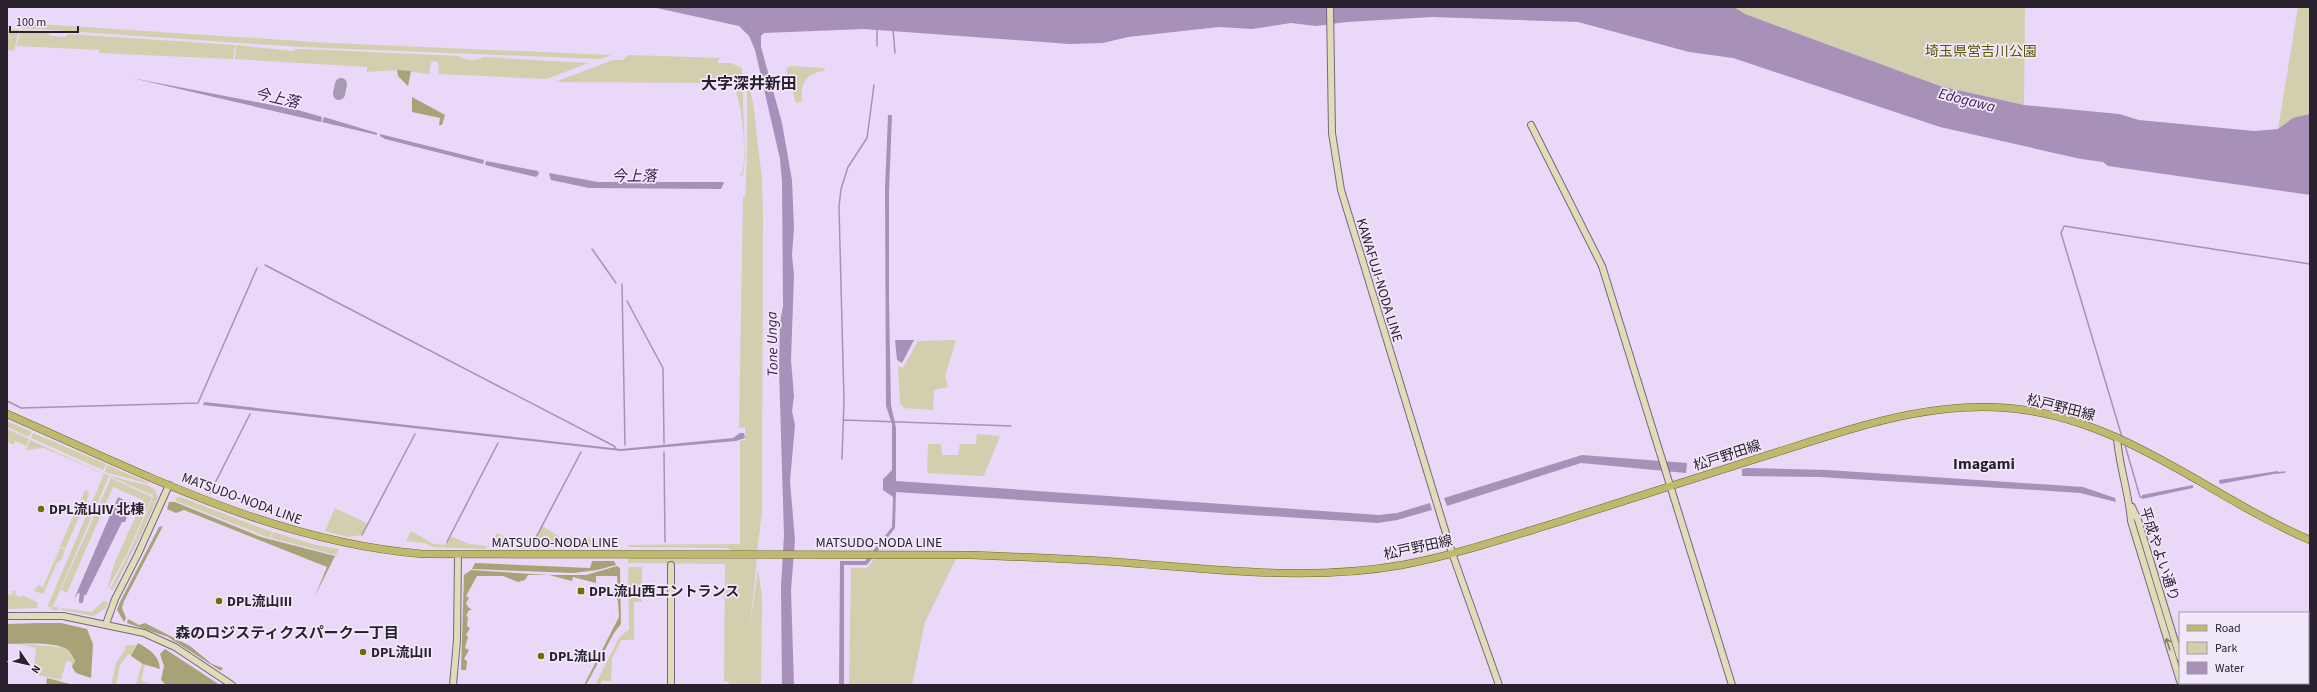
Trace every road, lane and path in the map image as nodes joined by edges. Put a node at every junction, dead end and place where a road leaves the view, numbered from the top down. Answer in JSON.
{"nodes":[{"id":1,"x":1330,"y":7,"type":"edge"},
{"id":2,"x":1531,"y":125,"type":"dead end"},
{"id":3,"x":7,"y":414,"type":"edge"},
{"id":4,"x":2117,"y":438,"type":"junction"},
{"id":5,"x":169,"y":485,"type":"junction"},
{"id":6,"x":1671,"y":486,"type":"junction"},
{"id":7,"x":2130,"y":503,"type":"junction"},
{"id":8,"x":2310,"y":540,"type":"edge"},
{"id":9,"x":1452,"y":552,"type":"junction"},
{"id":10,"x":458,"y":555,"type":"junction"},
{"id":11,"x":969,"y":556,"type":"joint"},
{"id":12,"x":671,"y":565,"type":"dead end"},
{"id":13,"x":7,"y":616,"type":"edge"},
{"id":14,"x":106,"y":624,"type":"junction"},
{"id":15,"x":2179,"y":655,"type":"edge"},
{"id":16,"x":2179,"y":677,"type":"edge"},
{"id":17,"x":232,"y":685,"type":"edge"},
{"id":18,"x":453,"y":685,"type":"edge"},
{"id":19,"x":671,"y":685,"type":"edge"},
{"id":20,"x":1499,"y":685,"type":"edge"},
{"id":21,"x":1732,"y":685,"type":"edge"}],
"edges":[{"from":1,"to":9,"type":"street","name":"KAWAFUJI-NODA LINE"},
{"from":2,"to":6,"type":"street"},
{"from":3,"to":5,"type":"main road","name":"MATSUDO-NODA LINE"},
{"from":4,"to":6,"type":"main road","name":"松戸野田線"},
{"from":4,"to":7,"type":"street","name":"平成やよい通り"},
{"from":4,"to":8,"type":"main road","name":"松戸野田線"},
{"from":5,"to":10,"type":"main road","name":"MATSUDO-NODA LINE"},
{"from":5,"to":14,"type":"street"},
{"from":6,"to":9,"type":"main road","name":"松戸野田線"},
{"from":6,"to":21,"type":"street"},
{"from":7,"to":15,"type":"street","name":"平成やよい通り"},
{"from":16,"to":7,"type":"street","name":"平成やよい通り","one_way":true},
{"from":9,"to":11,"type":"main road","name":"松戸野田線"},
{"from":9,"to":20,"type":"street","name":"KAWAFUJI-NODA LINE"},
{"from":10,"to":11,"type":"main road","name":"MATSUDO-NODA LINE"},
{"from":10,"to":18,"type":"street"},
{"from":12,"to":19,"type":"street"},
{"from":13,"to":14,"type":"street"},
{"from":14,"to":17,"type":"street"}]}
